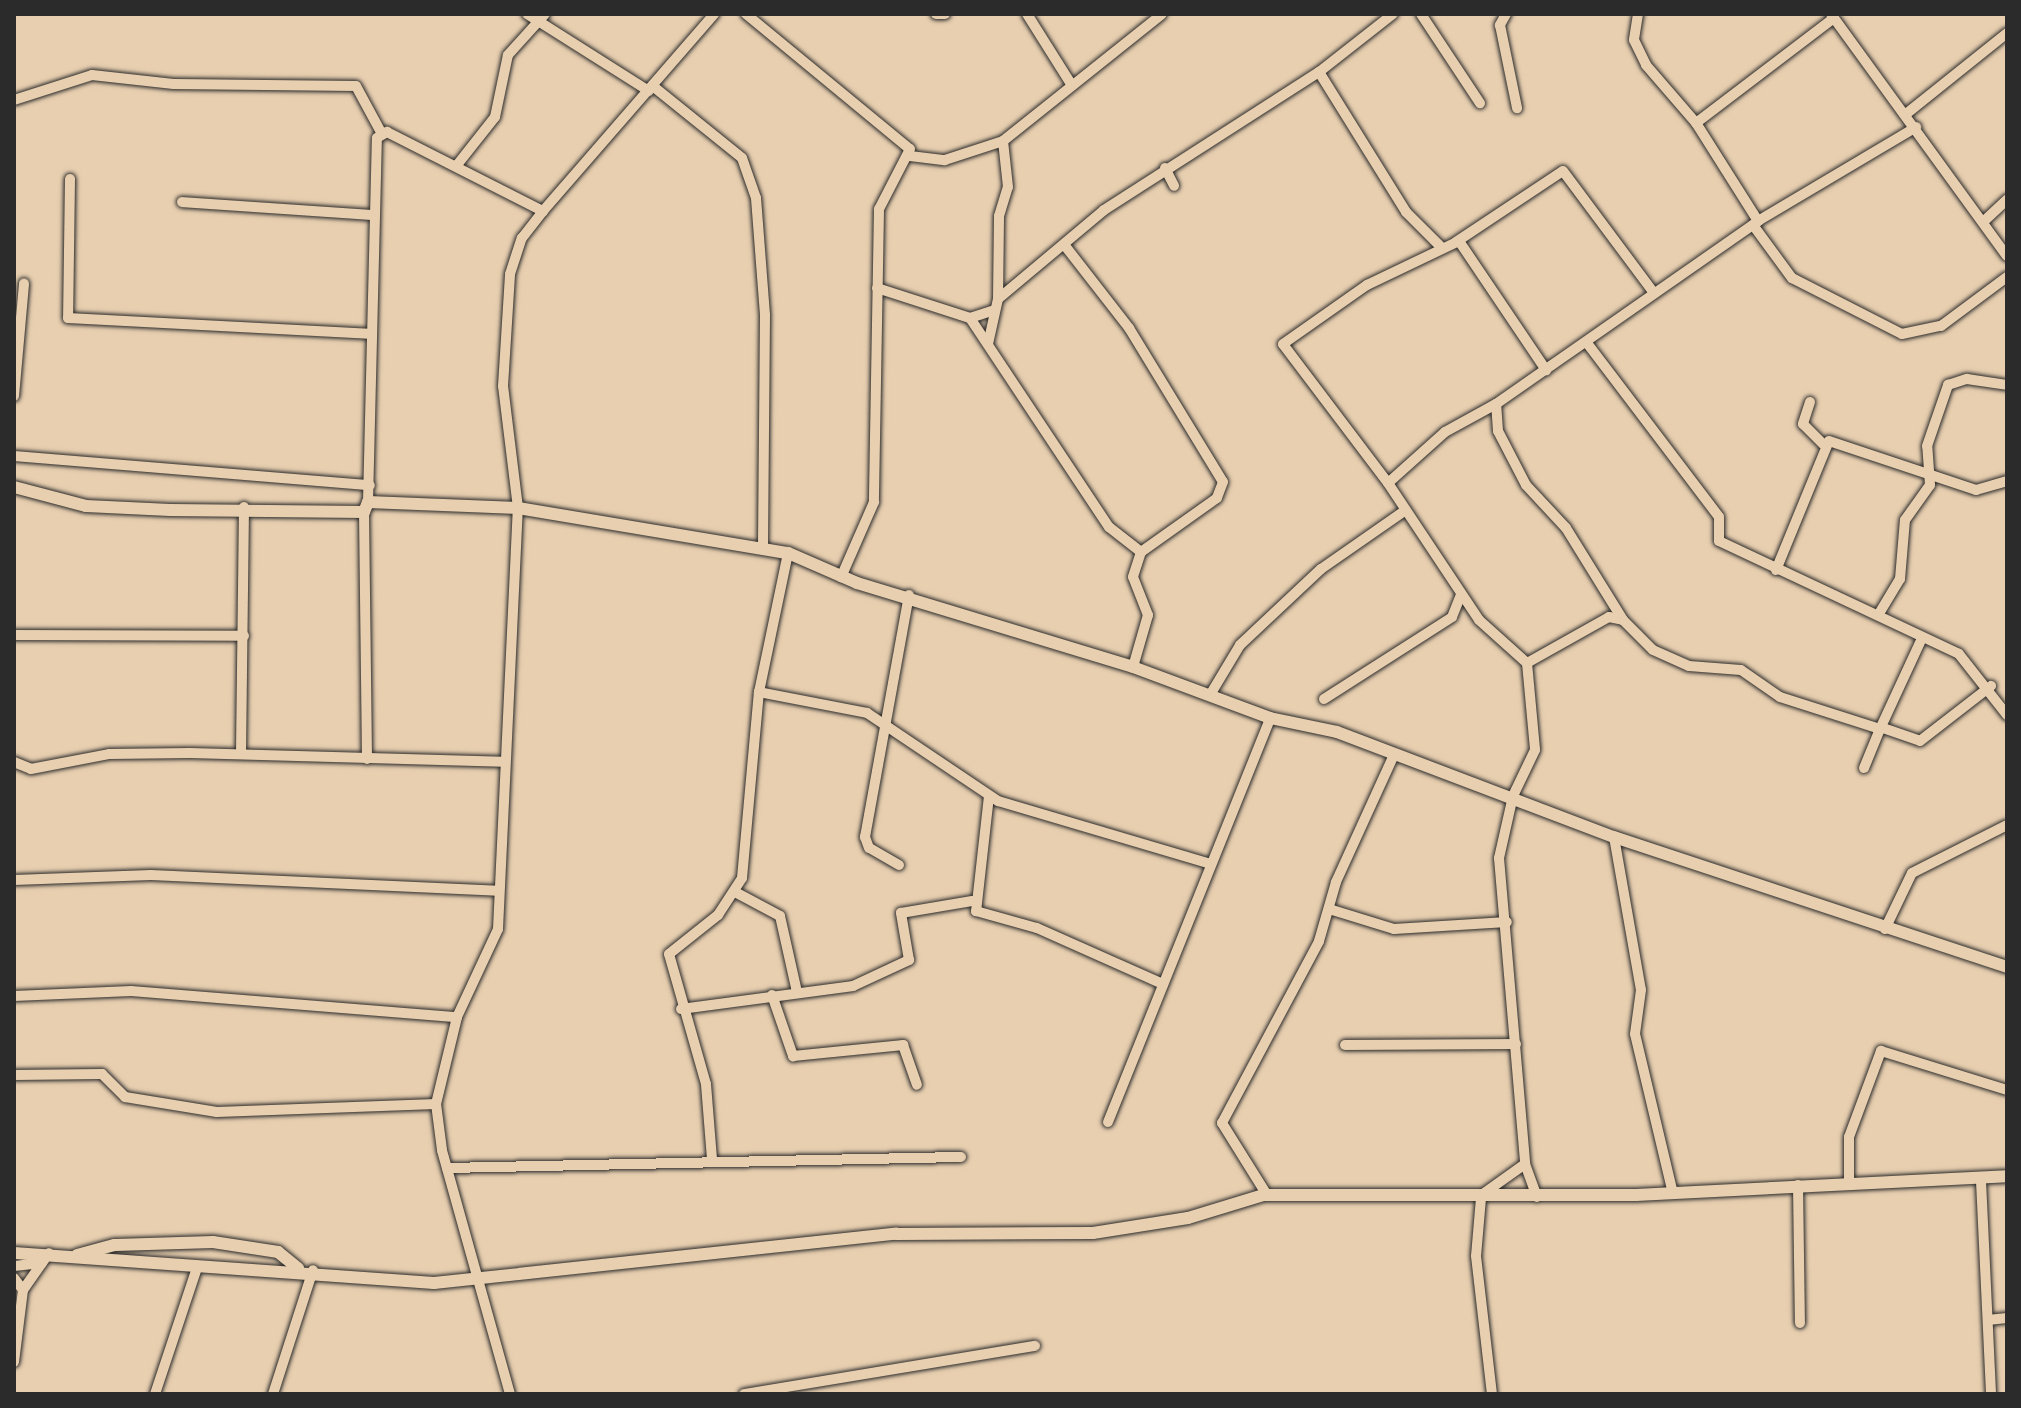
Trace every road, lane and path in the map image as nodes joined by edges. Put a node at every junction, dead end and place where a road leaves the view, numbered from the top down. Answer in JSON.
{"nodes":[{"id":1,"x":527,"y":14,"type":"edge"},
{"id":2,"x":714,"y":14,"type":"edge"},
{"id":3,"x":746,"y":14,"type":"edge"},
{"id":4,"x":936,"y":14,"type":"edge"},
{"id":5,"x":945,"y":14,"type":"edge"},
{"id":6,"x":1027,"y":14,"type":"edge"},
{"id":7,"x":1162,"y":14,"type":"edge"},
{"id":8,"x":1393,"y":14,"type":"edge"},
{"id":9,"x":1421,"y":14,"type":"edge"},
{"id":10,"x":1506,"y":14,"type":"edge"},
{"id":11,"x":1638,"y":14,"type":"edge"},
{"id":12,"x":1833,"y":16,"type":"edge"},
{"id":13,"x":542,"y":17,"type":"edge"},
{"id":14,"x":2007,"y":33,"type":"edge"},
{"id":15,"x":1319,"y":72,"type":"junction"},
{"id":16,"x":1071,"y":84,"type":"junction"},
{"id":17,"x":652,"y":89,"type":"junction"},
{"id":18,"x":14,"y":100,"type":"edge"},
{"id":19,"x":1480,"y":103,"type":"dead end"},
{"id":20,"x":1517,"y":108,"type":"dead end"},
{"id":21,"x":1906,"y":114,"type":"junction"},
{"id":22,"x":1696,"y":123,"type":"junction"},
{"id":23,"x":1916,"y":127,"type":"junction"},
{"id":24,"x":382,"y":134,"type":"junction"},
{"id":25,"x":1003,"y":141,"type":"junction"},
{"id":26,"x":910,"y":156,"type":"junction"},
{"id":27,"x":457,"y":165,"type":"junction"},
{"id":28,"x":1165,"y":168,"type":"junction"},
{"id":29,"x":70,"y":179,"type":"dead end"},
{"id":30,"x":1174,"y":186,"type":"dead end"},
{"id":31,"x":2007,"y":200,"type":"edge"},
{"id":32,"x":182,"y":202,"type":"dead end"},
{"id":33,"x":543,"y":211,"type":"junction"},
{"id":34,"x":371,"y":215,"type":"junction"},
{"id":35,"x":1983,"y":222,"type":"junction"},
{"id":36,"x":1756,"y":223,"type":"junction"},
{"id":37,"x":1066,"y":247,"type":"junction"},
{"id":38,"x":2007,"y":256,"type":"edge"},
{"id":39,"x":2007,"y":277,"type":"edge"},
{"id":40,"x":24,"y":283,"type":"dead end"},
{"id":41,"x":877,"y":288,"type":"junction"},
{"id":42,"x":1654,"y":293,"type":"junction"},
{"id":43,"x":996,"y":305,"type":"junction"},
{"id":44,"x":970,"y":318,"type":"junction"},
{"id":45,"x":369,"y":334,"type":"junction"},
{"id":46,"x":1587,"y":343,"type":"junction"},
{"id":47,"x":988,"y":344,"type":"junction"},
{"id":48,"x":1546,"y":370,"type":"junction"},
{"id":49,"x":2007,"y":385,"type":"edge"},
{"id":50,"x":14,"y":396,"type":"edge"},
{"id":51,"x":1810,"y":402,"type":"dead end"},
{"id":52,"x":1496,"y":404,"type":"junction"},
{"id":53,"x":1823,"y":444,"type":"junction"},
{"id":54,"x":14,"y":456,"type":"edge"},
{"id":55,"x":1930,"y":475,"type":"junction"},
{"id":56,"x":2007,"y":481,"type":"edge"},
{"id":57,"x":1388,"y":483,"type":"junction"},
{"id":58,"x":370,"y":485,"type":"junction"},
{"id":59,"x":14,"y":487,"type":"edge"},
{"id":60,"x":244,"y":507,"type":"junction"},
{"id":61,"x":366,"y":507,"type":"junction"},
{"id":62,"x":518,"y":508,"type":"junction"},
{"id":63,"x":1406,"y":510,"type":"junction"},
{"id":64,"x":763,"y":548,"type":"junction"},
{"id":65,"x":1141,"y":552,"type":"junction"},
{"id":66,"x":788,"y":553,"type":"junction"},
{"id":67,"x":1776,"y":570,"type":"junction"},
{"id":68,"x":841,"y":577,"type":"junction"},
{"id":69,"x":909,"y":595,"type":"junction"},
{"id":70,"x":1461,"y":595,"type":"junction"},
{"id":71,"x":1880,"y":612,"type":"junction"},
{"id":72,"x":1452,"y":617,"type":"junction"},
{"id":73,"x":1479,"y":620,"type":"junction"},
{"id":74,"x":1623,"y":620,"type":"junction"},
{"id":75,"x":14,"y":635,"type":"edge"},
{"id":76,"x":244,"y":636,"type":"junction"},
{"id":77,"x":1922,"y":638,"type":"junction"},
{"id":78,"x":1527,"y":663,"type":"junction"},
{"id":79,"x":1133,"y":667,"type":"junction"},
{"id":80,"x":1991,"y":686,"type":"junction"},
{"id":81,"x":759,"y":692,"type":"junction"},
{"id":82,"x":1210,"y":695,"type":"junction"},
{"id":83,"x":1324,"y":699,"type":"dead end"},
{"id":84,"x":2007,"y":715,"type":"edge"},
{"id":85,"x":1270,"y":718,"type":"junction"},
{"id":86,"x":886,"y":728,"type":"junction"},
{"id":87,"x":1882,"y":729,"type":"junction"},
{"id":88,"x":241,"y":753,"type":"junction"},
{"id":89,"x":1394,"y":755,"type":"junction"},
{"id":90,"x":367,"y":759,"type":"junction"},
{"id":91,"x":14,"y":762,"type":"edge"},
{"id":92,"x":503,"y":762,"type":"junction"},
{"id":93,"x":1864,"y":768,"type":"dead end"},
{"id":94,"x":989,"y":796,"type":"junction"},
{"id":95,"x":1513,"y":796,"type":"junction"},
{"id":96,"x":2007,"y":825,"type":"edge"},
{"id":97,"x":1614,"y":837,"type":"junction"},
{"id":98,"x":1211,"y":864,"type":"junction"},
{"id":99,"x":899,"y":865,"type":"dead end"},
{"id":100,"x":14,"y":880,"type":"edge"},
{"id":101,"x":498,"y":891,"type":"junction"},
{"id":102,"x":735,"y":892,"type":"junction"},
{"id":103,"x":972,"y":901,"type":"junction"},
{"id":104,"x":1329,"y":909,"type":"junction"},
{"id":105,"x":1507,"y":922,"type":"junction"},
{"id":106,"x":1885,"y":929,"type":"junction"},
{"id":107,"x":2007,"y":967,"type":"edge"},
{"id":108,"x":1163,"y":984,"type":"junction"},
{"id":109,"x":797,"y":992,"type":"junction"},
{"id":110,"x":772,"y":995,"type":"junction"},
{"id":111,"x":14,"y":996,"type":"edge"},
{"id":112,"x":681,"y":1009,"type":"junction"},
{"id":113,"x":457,"y":1017,"type":"junction"},
{"id":114,"x":1516,"y":1044,"type":"junction"},
{"id":115,"x":1345,"y":1045,"type":"dead end"},
{"id":116,"x":14,"y":1075,"type":"edge"},
{"id":117,"x":917,"y":1085,"type":"dead end"},
{"id":118,"x":2007,"y":1090,"type":"edge"},
{"id":119,"x":436,"y":1104,"type":"junction"},
{"id":120,"x":1108,"y":1122,"type":"dead end"},
{"id":121,"x":961,"y":1157,"type":"dead end"},
{"id":122,"x":712,"y":1159,"type":"junction"},
{"id":123,"x":1525,"y":1164,"type":"junction"},
{"id":124,"x":447,"y":1168,"type":"junction"},
{"id":125,"x":2007,"y":1176,"type":"edge"},
{"id":126,"x":1981,"y":1181,"type":"junction"},
{"id":127,"x":1849,"y":1182,"type":"junction"},
{"id":128,"x":1798,"y":1185,"type":"junction"},
{"id":129,"x":1673,"y":1193,"type":"junction"},
{"id":130,"x":1267,"y":1195,"type":"junction"},
{"id":131,"x":1537,"y":1197,"type":"junction"},
{"id":132,"x":1480,"y":1198,"type":"junction"},
{"id":133,"x":14,"y":1253,"type":"edge"},
{"id":134,"x":71,"y":1257,"type":"junction"},
{"id":135,"x":46,"y":1258,"type":"junction"},
{"id":136,"x":14,"y":1266,"type":"edge"},
{"id":137,"x":298,"y":1268,"type":"junction"},
{"id":138,"x":313,"y":1269,"type":"junction"},
{"id":139,"x":188,"y":1273,"type":"junction"},
{"id":140,"x":477,"y":1275,"type":"junction"},
{"id":141,"x":14,"y":1278,"type":"edge"},
{"id":142,"x":23,"y":1290,"type":"junction"},
{"id":143,"x":2007,"y":1318,"type":"edge"},
{"id":144,"x":1988,"y":1320,"type":"junction"},
{"id":145,"x":1800,"y":1323,"type":"dead end"},
{"id":146,"x":1035,"y":1346,"type":"dead end"},
{"id":147,"x":14,"y":1362,"type":"edge"},
{"id":148,"x":155,"y":1394,"type":"edge"},
{"id":149,"x":273,"y":1394,"type":"edge"},
{"id":150,"x":510,"y":1394,"type":"edge"},
{"id":151,"x":744,"y":1394,"type":"edge"},
{"id":152,"x":1492,"y":1394,"type":"edge"},
{"id":153,"x":1991,"y":1394,"type":"edge"}],
"edges":[{"from":1,"to":13,"type":"street"},
{"from":2,"to":17,"type":"street"},
{"from":3,"to":26,"type":"street"},
{"from":4,"to":5,"type":"street"},
{"from":6,"to":16,"type":"street"},
{"from":7,"to":16,"type":"street"},
{"from":8,"to":15,"type":"street"},
{"from":9,"to":19,"type":"street"},
{"from":10,"to":20,"type":"street"},
{"from":11,"to":22,"type":"street"},
{"from":12,"to":21,"type":"street"},
{"from":12,"to":22,"type":"street"},
{"from":13,"to":17,"type":"street"},
{"from":13,"to":27,"type":"street"},
{"from":14,"to":21,"type":"street"},
{"from":15,"to":28,"type":"street"},
{"from":15,"to":42,"type":"street"},
{"from":16,"to":25,"type":"street"},
{"from":17,"to":33,"type":"street"},
{"from":17,"to":64,"type":"street"},
{"from":18,"to":24,"type":"street"},
{"from":21,"to":23,"type":"street"},
{"from":22,"to":36,"type":"street"},
{"from":23,"to":35,"type":"street"},
{"from":23,"to":36,"type":"street"},
{"from":24,"to":27,"type":"street"},
{"from":24,"to":34,"type":"street"},
{"from":25,"to":26,"type":"street"},
{"from":25,"to":43,"type":"street"},
{"from":26,"to":41,"type":"street"},
{"from":27,"to":33,"type":"street"},
{"from":28,"to":30,"type":"street"},
{"from":28,"to":37,"type":"street"},
{"from":29,"to":45,"type":"street"},
{"from":31,"to":35,"type":"street"},
{"from":32,"to":34,"type":"street"},
{"from":33,"to":62,"type":"street"},
{"from":34,"to":45,"type":"street"},
{"from":35,"to":38,"type":"street"},
{"from":36,"to":39,"type":"street"},
{"from":36,"to":42,"type":"street"},
{"from":37,"to":43,"type":"street"},
{"from":37,"to":65,"type":"street"},
{"from":40,"to":50,"type":"street"},
{"from":41,"to":44,"type":"street"},
{"from":41,"to":68,"type":"street"},
{"from":42,"to":46,"type":"street"},
{"from":43,"to":44,"type":"street"},
{"from":43,"to":47,"type":"street"},
{"from":44,"to":47,"type":"street"},
{"from":45,"to":58,"type":"street"},
{"from":46,"to":48,"type":"street"},
{"from":46,"to":67,"type":"street"},
{"from":47,"to":65,"type":"street"},
{"from":48,"to":52,"type":"street"},
{"from":48,"to":57,"type":"street"},
{"from":49,"to":55,"type":"street"},
{"from":51,"to":53,"type":"street"},
{"from":52,"to":57,"type":"street"},
{"from":52,"to":74,"type":"street"},
{"from":53,"to":55,"type":"street"},
{"from":53,"to":67,"type":"street"},
{"from":54,"to":58,"type":"street"},
{"from":55,"to":56,"type":"street"},
{"from":55,"to":71,"type":"street"},
{"from":57,"to":63,"type":"street"},
{"from":58,"to":61,"type":"street"},
{"from":59,"to":60,"type":"street"},
{"from":60,"to":61,"type":"street"},
{"from":60,"to":76,"type":"street"},
{"from":61,"to":62,"type":"street"},
{"from":61,"to":90,"type":"street"},
{"from":62,"to":64,"type":"street"},
{"from":62,"to":92,"type":"street"},
{"from":63,"to":70,"type":"street"},
{"from":63,"to":82,"type":"street"},
{"from":64,"to":66,"type":"street"},
{"from":65,"to":79,"type":"street"},
{"from":66,"to":68,"type":"street"},
{"from":66,"to":81,"type":"street"},
{"from":67,"to":71,"type":"street"},
{"from":68,"to":69,"type":"street"},
{"from":69,"to":79,"type":"street"},
{"from":69,"to":86,"type":"street"},
{"from":70,"to":72,"type":"street"},
{"from":70,"to":73,"type":"street"},
{"from":71,"to":77,"type":"street"},
{"from":72,"to":73,"type":"street"},
{"from":72,"to":83,"type":"street"},
{"from":73,"to":78,"type":"street"},
{"from":74,"to":78,"type":"street"},
{"from":74,"to":87,"type":"street"},
{"from":75,"to":76,"type":"street"},
{"from":76,"to":88,"type":"street"},
{"from":77,"to":80,"type":"street"},
{"from":77,"to":87,"type":"street"},
{"from":78,"to":95,"type":"street"},
{"from":79,"to":82,"type":"street"},
{"from":80,"to":84,"type":"street"},
{"from":80,"to":87,"type":"street"},
{"from":81,"to":86,"type":"street"},
{"from":81,"to":102,"type":"street"},
{"from":82,"to":85,"type":"street"},
{"from":85,"to":89,"type":"street"},
{"from":85,"to":98,"type":"street"},
{"from":86,"to":94,"type":"street"},
{"from":86,"to":99,"type":"street"},
{"from":87,"to":93,"type":"street"},
{"from":88,"to":90,"type":"street"},
{"from":88,"to":91,"type":"street"},
{"from":89,"to":95,"type":"street"},
{"from":89,"to":104,"type":"street"},
{"from":90,"to":92,"type":"street"},
{"from":92,"to":101,"type":"street"},
{"from":94,"to":98,"type":"street"},
{"from":94,"to":103,"type":"street"},
{"from":95,"to":97,"type":"street"},
{"from":95,"to":105,"type":"street"},
{"from":96,"to":106,"type":"street"},
{"from":97,"to":106,"type":"street"},
{"from":97,"to":129,"type":"street"},
{"from":98,"to":108,"type":"street"},
{"from":100,"to":101,"type":"street"},
{"from":101,"to":113,"type":"street"},
{"from":102,"to":109,"type":"street"},
{"from":102,"to":112,"type":"street"},
{"from":103,"to":108,"type":"street"},
{"from":103,"to":109,"type":"street"},
{"from":104,"to":105,"type":"street"},
{"from":104,"to":130,"type":"street"},
{"from":105,"to":114,"type":"street"},
{"from":106,"to":107,"type":"street"},
{"from":108,"to":120,"type":"street"},
{"from":109,"to":110,"type":"street"},
{"from":110,"to":112,"type":"street"},
{"from":110,"to":117,"type":"street"},
{"from":111,"to":113,"type":"street"},
{"from":112,"to":122,"type":"street"},
{"from":113,"to":119,"type":"street"},
{"from":114,"to":115,"type":"street"},
{"from":114,"to":123,"type":"street"},
{"from":116,"to":119,"type":"street"},
{"from":118,"to":127,"type":"street"},
{"from":119,"to":124,"type":"street"},
{"from":121,"to":122,"type":"street"},
{"from":122,"to":124,"type":"street"},
{"from":123,"to":131,"type":"street"},
{"from":123,"to":132,"type":"street"},
{"from":124,"to":140,"type":"street"},
{"from":125,"to":126,"type":"street"},
{"from":126,"to":127,"type":"street"},
{"from":126,"to":144,"type":"street"},
{"from":127,"to":128,"type":"street"},
{"from":128,"to":129,"type":"street"},
{"from":128,"to":145,"type":"street"},
{"from":129,"to":131,"type":"street"},
{"from":130,"to":132,"type":"street"},
{"from":130,"to":140,"type":"street"},
{"from":131,"to":132,"type":"street"},
{"from":132,"to":152,"type":"street"},
{"from":133,"to":135,"type":"street"},
{"from":134,"to":135,"type":"street"},
{"from":134,"to":137,"type":"street"},
{"from":134,"to":139,"type":"street"},
{"from":135,"to":136,"type":"street"},
{"from":135,"to":142,"type":"street"},
{"from":137,"to":138,"type":"street"},
{"from":137,"to":139,"type":"street"},
{"from":138,"to":140,"type":"street"},
{"from":138,"to":149,"type":"street"},
{"from":139,"to":148,"type":"street"},
{"from":140,"to":150,"type":"street"},
{"from":141,"to":142,"type":"street"},
{"from":142,"to":147,"type":"street"},
{"from":143,"to":144,"type":"street"},
{"from":144,"to":153,"type":"street"},
{"from":146,"to":151,"type":"street"}]}
